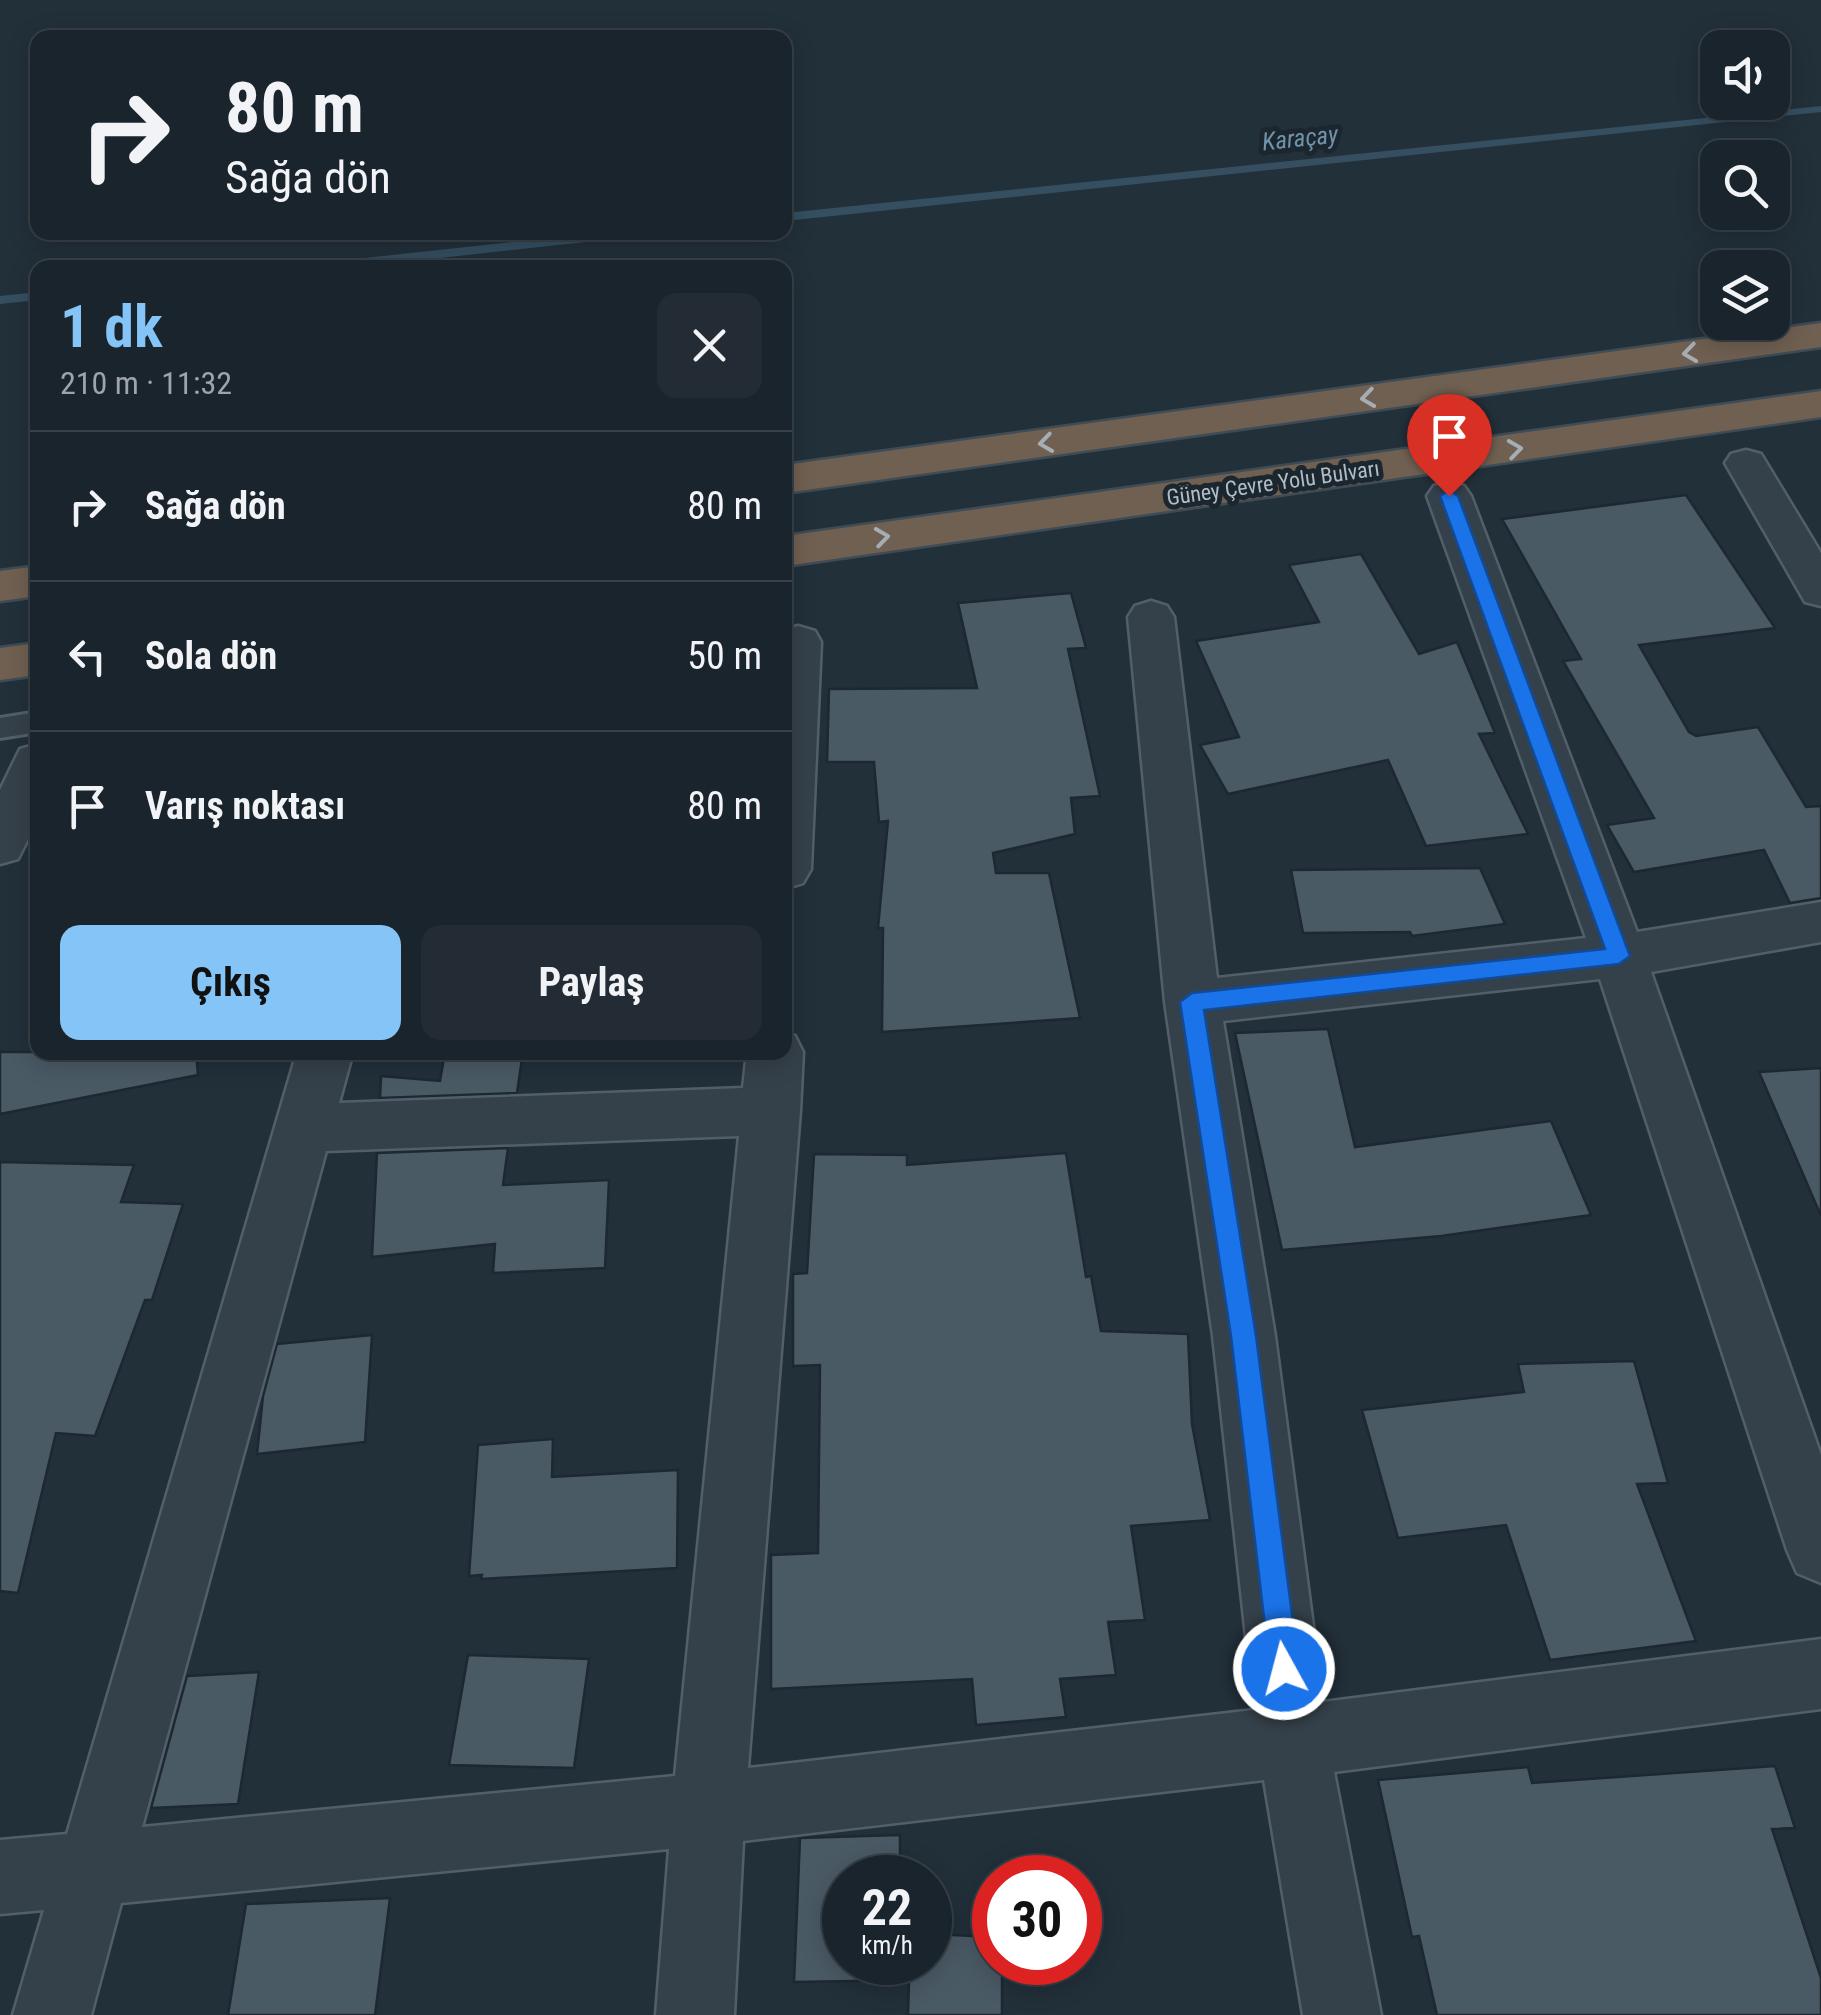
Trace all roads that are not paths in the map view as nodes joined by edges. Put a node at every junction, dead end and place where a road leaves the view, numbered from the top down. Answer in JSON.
{"nodes":[{"id":1,"x":1821,"y":335,"type":"edge"},
{"id":2,"x":1821,"y":404,"type":"edge"},
{"id":3,"x":1746,"y":463,"type":"dead end"},
{"id":4,"x":792,"y":478,"type":"edge"},
{"id":5,"x":1449,"y":496,"type":"dead end"},
{"id":6,"x":792,"y":550,"type":"edge"},
{"id":7,"x":30,"y":582,"type":"edge"},
{"id":8,"x":0,"y":586,"type":"edge"},
{"id":9,"x":1821,"y":591,"type":"edge"},
{"id":10,"x":1151,"y":617,"type":"dead end"},
{"id":11,"x":798,"y":642,"type":"dead end"},
{"id":12,"x":30,"y":659,"type":"edge"},
{"id":13,"x":0,"y":664,"type":"edge"},
{"id":14,"x":30,"y":723,"type":"edge"},
{"id":15,"x":0,"y":728,"type":"edge"},
{"id":16,"x":792,"y":746,"type":"edge"},
{"id":17,"x":30,"y":780,"type":"edge"},
{"id":18,"x":0,"y":846,"type":"edge"},
{"id":19,"x":1821,"y":922,"type":"edge"},
{"id":20,"x":1619,"y":956,"type":"junction"},
{"id":21,"x":1192,"y":1002,"type":"junction"},
{"id":22,"x":323,"y":1060,"type":"edge"},
{"id":23,"x":773,"y":1082,"type":"edge"},
{"id":24,"x":305,"y":1128,"type":"junction"},
{"id":25,"x":1821,"y":1550,"type":"edge"},
{"id":26,"x":1821,"y":1674,"type":"edge"},
{"id":27,"x":1293,"y":1743,"type":"junction"},
{"id":28,"x":708,"y":1810,"type":"junction"},
{"id":29,"x":92,"y":1869,"type":"junction"},
{"id":30,"x":0,"y":1877,"type":"edge"},
{"id":31,"x":52,"y":2015,"type":"edge"},
{"id":32,"x":695,"y":2015,"type":"edge"},
{"id":33,"x":1342,"y":2015,"type":"edge"}],
"edges":[{"from":1,"to":4,"type":"highway","one_way":true},
{"from":6,"to":2,"type":"highway","name":"Güney Çevre Yolu Bulvarı","one_way":true},
{"from":3,"to":9,"type":"street"},
{"from":5,"to":20,"type":"street"},
{"from":7,"to":8,"type":"highway"},
{"from":10,"to":21,"type":"street"},
{"from":11,"to":16,"type":"street"},
{"from":12,"to":13,"type":"highway"},
{"from":14,"to":15,"type":"lane"},
{"from":17,"to":18,"type":"street"},
{"from":19,"to":20,"type":"street"},
{"from":20,"to":21,"type":"street"},
{"from":20,"to":25,"type":"street"},
{"from":21,"to":27,"type":"street"},
{"from":22,"to":24,"type":"street"},
{"from":23,"to":24,"type":"street"},
{"from":23,"to":28,"type":"street"},
{"from":24,"to":29,"type":"street"},
{"from":26,"to":27,"type":"street"},
{"from":27,"to":28,"type":"street"},
{"from":27,"to":33,"type":"street"},
{"from":28,"to":29,"type":"street"},
{"from":28,"to":32,"type":"street"},
{"from":29,"to":30,"type":"street"},
{"from":29,"to":31,"type":"street"}]}
